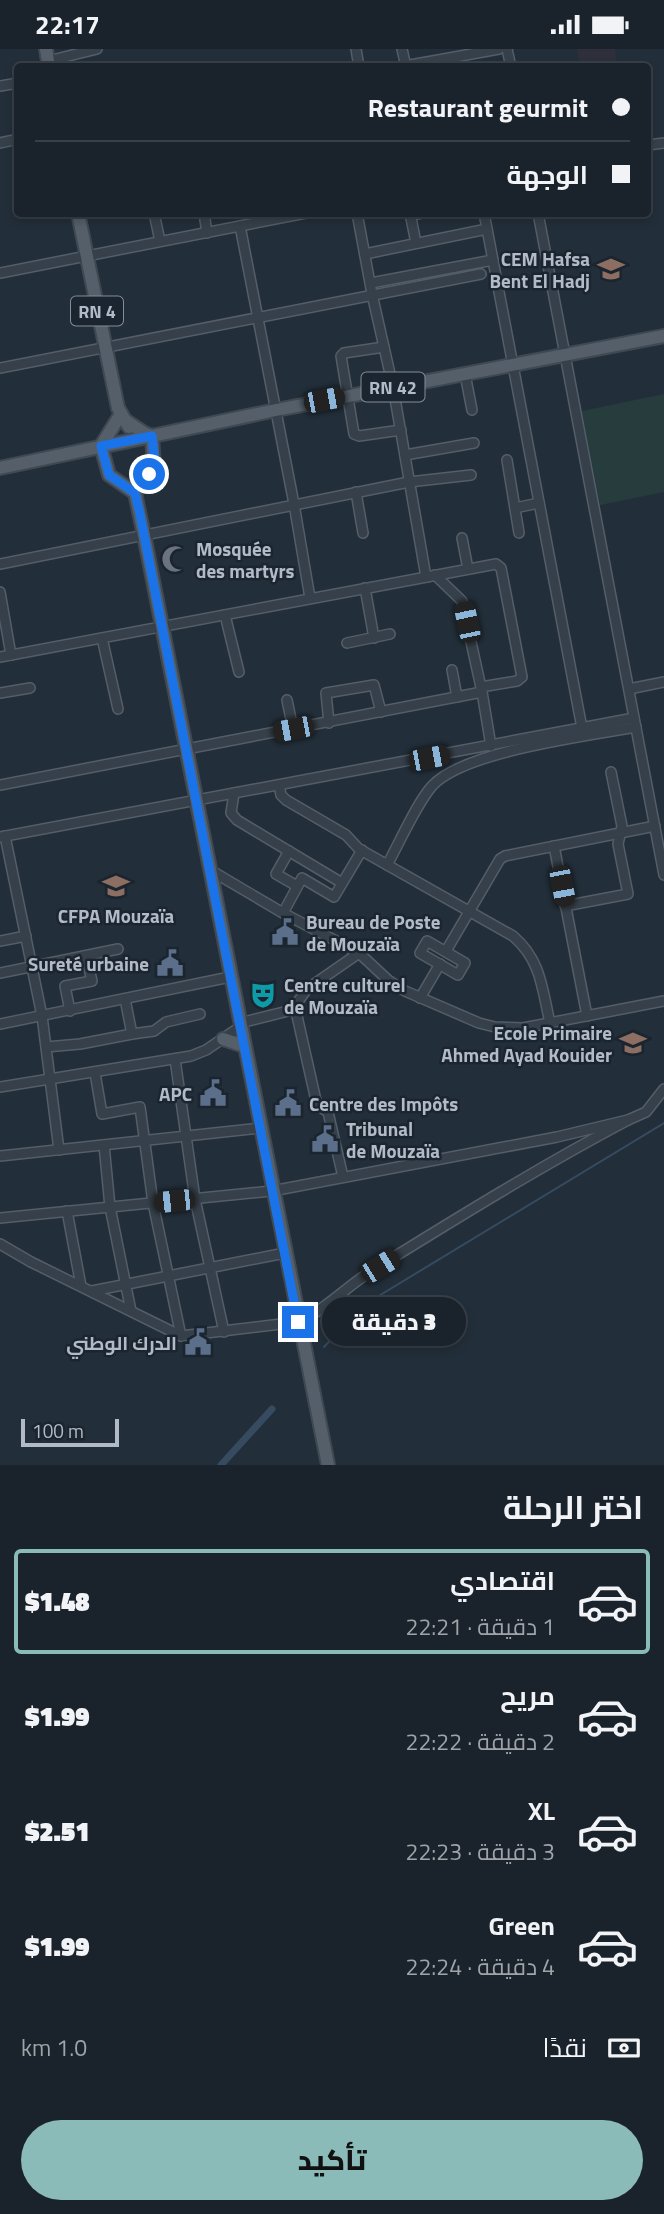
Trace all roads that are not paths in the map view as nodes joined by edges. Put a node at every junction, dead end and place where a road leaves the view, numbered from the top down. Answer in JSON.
{"nodes":[{"id":1,"x":97,"y":49,"type":"edge"},
{"id":2,"x":499,"y":49,"type":"edge"},
{"id":3,"x":48,"y":59,"type":"edge"},
{"id":4,"x":455,"y":62,"type":"edge"},
{"id":5,"x":79,"y":217,"type":"edge"},
{"id":6,"x":155,"y":217,"type":"edge"},
{"id":7,"x":204,"y":217,"type":"edge"},
{"id":8,"x":286,"y":217,"type":"edge"},
{"id":9,"x":358,"y":217,"type":"edge"},
{"id":10,"x":410,"y":217,"type":"edge"},
{"id":11,"x":485,"y":217,"type":"edge"},
{"id":12,"x":539,"y":217,"type":"edge"},
{"id":13,"x":240,"y":226,"type":"junction"},
{"id":14,"x":487,"y":229,"type":"junction"},
{"id":15,"x":206,"y":233,"type":"junction"},
{"id":16,"x":160,"y":241,"type":"junction"},
{"id":17,"x":416,"y":243,"type":"junction"},
{"id":18,"x":365,"y":254,"type":"junction"},
{"id":19,"x":87,"y":255,"type":"junction"},
{"id":20,"x":493,"y":260,"type":"junction"},
{"id":21,"x":0,"y":273,"type":"edge"},
{"id":22,"x":481,"y":274,"type":"dead end"},
{"id":23,"x":370,"y":283,"type":"junction"},
{"id":24,"x":372,"y":295,"type":"junction"},
{"id":25,"x":258,"y":317,"type":"junction"},
{"id":26,"x":664,"y":336,"type":"edge"},
{"id":27,"x":384,"y":347,"type":"junction"},
{"id":28,"x":104,"y":348,"type":"junction"},
{"id":29,"x":565,"y":355,"type":"junction"},
{"id":30,"x":514,"y":365,"type":"junction"},
{"id":31,"x":0,"y":368,"type":"edge"},
{"id":32,"x":465,"y":374,"type":"junction"},
{"id":33,"x":393,"y":387,"type":"junction"},
{"id":34,"x":348,"y":396,"type":"junction"},
{"id":35,"x":276,"y":409,"type":"junction"},
{"id":36,"x":472,"y":410,"type":"dead end"},
{"id":37,"x":123,"y":429,"type":"junction"},
{"id":38,"x":401,"y":431,"type":"junction"},
{"id":39,"x":152,"y":436,"type":"junction"},
{"id":40,"x":474,"y":443,"type":"dead end"},
{"id":41,"x":101,"y":446,"type":"junction"},
{"id":42,"x":405,"y":455,"type":"junction"},
{"id":43,"x":507,"y":460,"type":"dead end"},
{"id":44,"x":0,"y":468,"type":"edge"},
{"id":45,"x":471,"y":475,"type":"dead end"},
{"id":46,"x":409,"y":482,"type":"junction"},
{"id":47,"x":356,"y":492,"type":"junction"},
{"id":48,"x":135,"y":493,"type":"junction"},
{"id":49,"x":539,"y":503,"type":"junction"},
{"id":50,"x":294,"y":504,"type":"junction"},
{"id":51,"x":515,"y":508,"type":"junction"},
{"id":52,"x":363,"y":533,"type":"dead end"},
{"id":53,"x":519,"y":533,"type":"dead end"},
{"id":54,"x":144,"y":535,"type":"junction"},
{"id":55,"x":462,"y":538,"type":"dead end"},
{"id":56,"x":0,"y":563,"type":"edge"},
{"id":57,"x":468,"y":569,"type":"junction"},
{"id":58,"x":431,"y":576,"type":"junction"},
{"id":59,"x":365,"y":588,"type":"junction"},
{"id":60,"x":0,"y":592,"type":"edge"},
{"id":61,"x":310,"y":598,"type":"junction"},
{"id":62,"x":225,"y":615,"type":"junction"},
{"id":63,"x":162,"y":627,"type":"junction"},
{"id":64,"x":390,"y":634,"type":"dead end"},
{"id":65,"x":102,"y":638,"type":"junction"},
{"id":66,"x":374,"y":638,"type":"junction"},
{"id":67,"x":347,"y":643,"type":"dead end"},
{"id":68,"x":11,"y":655,"type":"junction"},
{"id":69,"x":0,"y":657,"type":"edge"},
{"id":70,"x":452,"y":670,"type":"dead end"},
{"id":71,"x":239,"y":672,"type":"dead end"},
{"id":72,"x":664,"y":682,"type":"edge"},
{"id":73,"x":30,"y":688,"type":"dead end"},
{"id":74,"x":481,"y":689,"type":"junction"},
{"id":75,"x":629,"y":689,"type":"junction"},
{"id":76,"x":0,"y":693,"type":"edge"},
{"id":77,"x":457,"y":697,"type":"junction"},
{"id":78,"x":287,"y":700,"type":"dead end"},
{"id":79,"x":118,"y":709,"type":"dead end"},
{"id":80,"x":381,"y":712,"type":"junction"},
{"id":81,"x":635,"y":722,"type":"junction"},
{"id":82,"x":329,"y":723,"type":"junction"},
{"id":83,"x":582,"y":728,"type":"junction"},
{"id":84,"x":293,"y":729,"type":"junction"},
{"id":85,"x":491,"y":746,"type":"junction"},
{"id":86,"x":186,"y":750,"type":"junction"},
{"id":87,"x":611,"y":772,"type":"dead end"},
{"id":88,"x":0,"y":785,"type":"edge"},
{"id":89,"x":279,"y":785,"type":"junction"},
{"id":90,"x":234,"y":793,"type":"junction"},
{"id":91,"x":196,"y":801,"type":"junction"},
{"id":92,"x":655,"y":826,"type":"junction"},
{"id":93,"x":622,"y":833,"type":"junction"},
{"id":94,"x":3,"y":836,"type":"edge"},
{"id":95,"x":554,"y":846,"type":"junction"},
{"id":96,"x":362,"y":850,"type":"junction"},
{"id":97,"x":289,"y":851,"type":"junction"},
{"id":98,"x":387,"y":865,"type":"junction"},
{"id":99,"x":210,"y":870,"type":"junction"},
{"id":100,"x":664,"y":874,"type":"edge"},
{"id":101,"x":342,"y":883,"type":"junction"},
{"id":102,"x":297,"y":886,"type":"junction"},
{"id":103,"x":565,"y":906,"type":"junction"},
{"id":104,"x":283,"y":913,"type":"junction"},
{"id":105,"x":469,"y":913,"type":"junction"},
{"id":106,"x":26,"y":936,"type":"junction"},
{"id":107,"x":0,"y":941,"type":"edge"},
{"id":108,"x":118,"y":949,"type":"dead end"},
{"id":109,"x":446,"y":951,"type":"junction"},
{"id":110,"x":359,"y":953,"type":"junction"},
{"id":111,"x":86,"y":955,"type":"junction"},
{"id":112,"x":440,"y":964,"type":"junction"},
{"id":113,"x":32,"y":967,"type":"junction"},
{"id":114,"x":0,"y":973,"type":"edge"},
{"id":115,"x":230,"y":977,"type":"junction"},
{"id":116,"x":420,"y":998,"type":"junction"},
{"id":117,"x":125,"y":999,"type":"junction"},
{"id":118,"x":664,"y":1001,"type":"edge"},
{"id":119,"x":295,"y":1007,"type":"junction"},
{"id":120,"x":70,"y":1011,"type":"junction"},
{"id":121,"x":200,"y":1014,"type":"dead end"},
{"id":122,"x":42,"y":1016,"type":"junction"},
{"id":123,"x":586,"y":1016,"type":"junction"},
{"id":124,"x":550,"y":1023,"type":"junction"},
{"id":125,"x":0,"y":1024,"type":"edge"},
{"id":126,"x":240,"y":1025,"type":"junction"},
{"id":127,"x":132,"y":1034,"type":"junction"},
{"id":128,"x":223,"y":1039,"type":"junction"},
{"id":129,"x":244,"y":1046,"type":"junction"},
{"id":130,"x":46,"y":1047,"type":"junction"},
{"id":131,"x":175,"y":1059,"type":"junction"},
{"id":132,"x":95,"y":1073,"type":"junction"},
{"id":133,"x":51,"y":1081,"type":"junction"},
{"id":134,"x":0,"y":1087,"type":"edge"},
{"id":135,"x":664,"y":1089,"type":"edge"},
{"id":136,"x":628,"y":1119,"type":"junction"},
{"id":137,"x":260,"y":1128,"type":"junction"},
{"id":138,"x":187,"y":1137,"type":"junction"},
{"id":139,"x":146,"y":1141,"type":"junction"},
{"id":140,"x":104,"y":1145,"type":"junction"},
{"id":141,"x":59,"y":1150,"type":"junction"},
{"id":142,"x":0,"y":1156,"type":"edge"},
{"id":143,"x":344,"y":1177,"type":"junction"},
{"id":144,"x":272,"y":1191,"type":"junction"},
{"id":145,"x":195,"y":1199,"type":"junction"},
{"id":146,"x":153,"y":1203,"type":"junction"},
{"id":147,"x":110,"y":1207,"type":"junction"},
{"id":148,"x":67,"y":1211,"type":"junction"},
{"id":149,"x":0,"y":1218,"type":"edge"},
{"id":150,"x":0,"y":1244,"type":"edge"},
{"id":151,"x":285,"y":1253,"type":"junction"},
{"id":152,"x":210,"y":1267,"type":"junction"},
{"id":153,"x":168,"y":1277,"type":"junction"},
{"id":154,"x":126,"y":1285,"type":"junction"},
{"id":155,"x":81,"y":1286,"type":"junction"},
{"id":156,"x":92,"y":1291,"type":"junction"},
{"id":157,"x":131,"y":1311,"type":"junction"},
{"id":158,"x":298,"y":1322,"type":"junction"},
{"id":159,"x":224,"y":1332,"type":"junction"},
{"id":160,"x":181,"y":1336,"type":"junction"},
{"id":161,"x":328,"y":1465,"type":"edge"}],
"edges":[{"from":1,"to":3,"type":"street"},
{"from":2,"to":4,"type":"street"},
{"from":5,"to":19,"type":"main road","number":"RN 4"},
{"from":6,"to":16,"type":"street"},
{"from":7,"to":15,"type":"street"},
{"from":8,"to":13,"type":"street"},
{"from":9,"to":18,"type":"street"},
{"from":10,"to":17,"type":"street"},
{"from":11,"to":14,"type":"street"},
{"from":12,"to":29,"type":"street"},
{"from":13,"to":15,"type":"street"},
{"from":13,"to":25,"type":"street"},
{"from":14,"to":17,"type":"street"},
{"from":14,"to":20,"type":"street"},
{"from":15,"to":16,"type":"street"},
{"from":16,"to":19,"type":"street"},
{"from":17,"to":18,"type":"street"},
{"from":18,"to":23,"type":"street"},
{"from":19,"to":21,"type":"street"},
{"from":19,"to":28,"type":"main road","number":"RN 4"},
{"from":20,"to":23,"type":"street"},
{"from":20,"to":30,"type":"street"},
{"from":22,"to":24,"type":"street"},
{"from":23,"to":24,"type":"street"},
{"from":24,"to":25,"type":"street"},
{"from":24,"to":27,"type":"street"},
{"from":25,"to":28,"type":"street"},
{"from":25,"to":35,"type":"street"},
{"from":26,"to":29,"type":"main road","number":"RN 42"},
{"from":27,"to":33,"type":"street"},
{"from":27,"to":34,"type":"street"},
{"from":28,"to":31,"type":"street"},
{"from":28,"to":37,"type":"main road","number":"RN 4"},
{"from":29,"to":30,"type":"main road","number":"RN 42"},
{"from":29,"to":75,"type":"street"},
{"from":30,"to":32,"type":"main road","number":"RN 42"},
{"from":30,"to":49,"type":"street"},
{"from":32,"to":33,"type":"main road","number":"RN 42"},
{"from":32,"to":36,"type":"street"},
{"from":33,"to":34,"type":"main road","number":"RN 42"},
{"from":33,"to":38,"type":"street"},
{"from":34,"to":35,"type":"main road","number":"RN 42"},
{"from":34,"to":38,"type":"street"},
{"from":35,"to":39,"type":"main road","number":"RN 42"},
{"from":35,"to":50,"type":"street"},
{"from":37,"to":39,"type":"main road","number":"RN 42"},
{"from":37,"to":39,"type":"main road"},
{"from":37,"to":41,"type":"main road"},
{"from":37,"to":41,"type":"main road"},
{"from":38,"to":42,"type":"street"},
{"from":39,"to":48,"type":"main road"},
{"from":40,"to":42,"type":"street"},
{"from":41,"to":44,"type":"main road"},
{"from":41,"to":48,"type":"main road"},
{"from":42,"to":46,"type":"street"},
{"from":43,"to":51,"type":"street"},
{"from":45,"to":46,"type":"street"},
{"from":46,"to":47,"type":"street"},
{"from":46,"to":58,"type":"street"},
{"from":47,"to":50,"type":"street"},
{"from":47,"to":52,"type":"street"},
{"from":48,"to":54,"type":"main road"},
{"from":49,"to":51,"type":"street"},
{"from":49,"to":83,"type":"street"},
{"from":50,"to":54,"type":"street"},
{"from":50,"to":61,"type":"street"},
{"from":51,"to":53,"type":"street"},
{"from":54,"to":56,"type":"street"},
{"from":54,"to":63,"type":"main road"},
{"from":55,"to":57,"type":"street"},
{"from":57,"to":58,"type":"street"},
{"from":57,"to":74,"type":"street"},
{"from":58,"to":59,"type":"street"},
{"from":58,"to":74,"type":"street"},
{"from":59,"to":61,"type":"street"},
{"from":59,"to":66,"type":"street"},
{"from":60,"to":68,"type":"street"},
{"from":61,"to":62,"type":"street"},
{"from":62,"to":63,"type":"street"},
{"from":62,"to":71,"type":"street"},
{"from":63,"to":65,"type":"street"},
{"from":63,"to":86,"type":"main road"},
{"from":64,"to":66,"type":"street"},
{"from":65,"to":68,"type":"street"},
{"from":65,"to":79,"type":"street"},
{"from":66,"to":67,"type":"street"},
{"from":68,"to":69,"type":"street"},
{"from":70,"to":77,"type":"street"},
{"from":72,"to":75,"type":"street"},
{"from":73,"to":76,"type":"street"},
{"from":74,"to":77,"type":"street"},
{"from":74,"to":85,"type":"street"},
{"from":75,"to":81,"type":"street"},
{"from":77,"to":80,"type":"street"},
{"from":78,"to":84,"type":"street"},
{"from":80,"to":82,"type":"street"},
{"from":80,"to":82,"type":"street"},
{"from":81,"to":83,"type":"street"},
{"from":81,"to":92,"type":"street"},
{"from":81,"to":98,"type":"street"},
{"from":82,"to":84,"type":"street"},
{"from":83,"to":85,"type":"street"},
{"from":84,"to":86,"type":"street"},
{"from":85,"to":89,"type":"street"},
{"from":86,"to":88,"type":"street"},
{"from":86,"to":91,"type":"main road"},
{"from":87,"to":93,"type":"street"},
{"from":89,"to":90,"type":"street"},
{"from":89,"to":96,"type":"street"},
{"from":90,"to":91,"type":"street"},
{"from":90,"to":97,"type":"street"},
{"from":91,"to":94,"type":"street"},
{"from":91,"to":99,"type":"main road"},
{"from":92,"to":93,"type":"street"},
{"from":92,"to":100,"type":"street"},
{"from":93,"to":95,"type":"street"},
{"from":93,"to":103,"type":"street"},
{"from":94,"to":106,"type":"street"},
{"from":95,"to":103,"type":"street"},
{"from":95,"to":105,"type":"street"},
{"from":96,"to":98,"type":"street"},
{"from":96,"to":101,"type":"street"},
{"from":97,"to":101,"type":"street"},
{"from":97,"to":102,"type":"street"},
{"from":98,"to":105,"type":"street"},
{"from":99,"to":104,"type":"street"},
{"from":99,"to":115,"type":"main road"},
{"from":101,"to":102,"type":"street"},
{"from":102,"to":104,"type":"street"},
{"from":103,"to":123,"type":"street"},
{"from":104,"to":110,"type":"street"},
{"from":105,"to":109,"type":"street"},
{"from":105,"to":124,"type":"street"},
{"from":106,"to":107,"type":"street"},
{"from":106,"to":113,"type":"street"},
{"from":108,"to":111,"type":"street"},
{"from":109,"to":112,"type":"street"},
{"from":109,"to":112,"type":"street"},
{"from":110,"to":116,"type":"street"},
{"from":110,"to":119,"type":"street"},
{"from":111,"to":113,"type":"street"},
{"from":111,"to":120,"type":"street"},
{"from":112,"to":116,"type":"street"},
{"from":113,"to":114,"type":"street"},
{"from":113,"to":122,"type":"street"},
{"from":115,"to":117,"type":"street"},
{"from":115,"to":126,"type":"main road"},
{"from":116,"to":124,"type":"street"},
{"from":117,"to":120,"type":"street"},
{"from":117,"to":127,"type":"street"},
{"from":118,"to":123,"type":"street"},
{"from":119,"to":126,"type":"street"},
{"from":119,"to":143,"type":"street"},
{"from":120,"to":122,"type":"street"},
{"from":121,"to":127,"type":"street"},
{"from":122,"to":125,"type":"street"},
{"from":122,"to":130,"type":"street"},
{"from":123,"to":124,"type":"street"},
{"from":126,"to":128,"type":"street"},
{"from":126,"to":129,"type":"main road"},
{"from":127,"to":130,"type":"street"},
{"from":128,"to":129,"type":"main road"},
{"from":128,"to":131,"type":"street"},
{"from":129,"to":137,"type":"main road"},
{"from":130,"to":133,"type":"street"},
{"from":131,"to":132,"type":"street"},
{"from":131,"to":138,"type":"street"},
{"from":132,"to":133,"type":"street"},
{"from":132,"to":139,"type":"street"},
{"from":133,"to":134,"type":"street"},
{"from":133,"to":141,"type":"street"},
{"from":135,"to":136,"type":"street"},
{"from":136,"to":143,"type":"street"},
{"from":136,"to":158,"type":"street"},
{"from":137,"to":138,"type":"street"},
{"from":137,"to":144,"type":"main road"},
{"from":138,"to":139,"type":"street"},
{"from":138,"to":145,"type":"street"},
{"from":139,"to":140,"type":"street"},
{"from":139,"to":146,"type":"street"},
{"from":140,"to":141,"type":"street"},
{"from":140,"to":147,"type":"street"},
{"from":141,"to":142,"type":"street"},
{"from":143,"to":144,"type":"street"},
{"from":144,"to":145,"type":"street"},
{"from":144,"to":151,"type":"main road"},
{"from":145,"to":146,"type":"street"},
{"from":145,"to":152,"type":"street"},
{"from":146,"to":147,"type":"street"},
{"from":146,"to":153,"type":"street"},
{"from":147,"to":148,"type":"street"},
{"from":147,"to":154,"type":"street"},
{"from":148,"to":149,"type":"street"},
{"from":148,"to":155,"type":"street"},
{"from":150,"to":155,"type":"street"},
{"from":151,"to":152,"type":"street"},
{"from":151,"to":158,"type":"main road"},
{"from":152,"to":153,"type":"street"},
{"from":152,"to":159,"type":"street"},
{"from":153,"to":154,"type":"street"},
{"from":153,"to":160,"type":"street"},
{"from":154,"to":156,"type":"street"},
{"from":154,"to":157,"type":"street"},
{"from":155,"to":156,"type":"street"},
{"from":156,"to":157,"type":"street"},
{"from":157,"to":160,"type":"street"},
{"from":158,"to":159,"type":"street"},
{"from":158,"to":161,"type":"main road"},
{"from":159,"to":160,"type":"street"}]}
